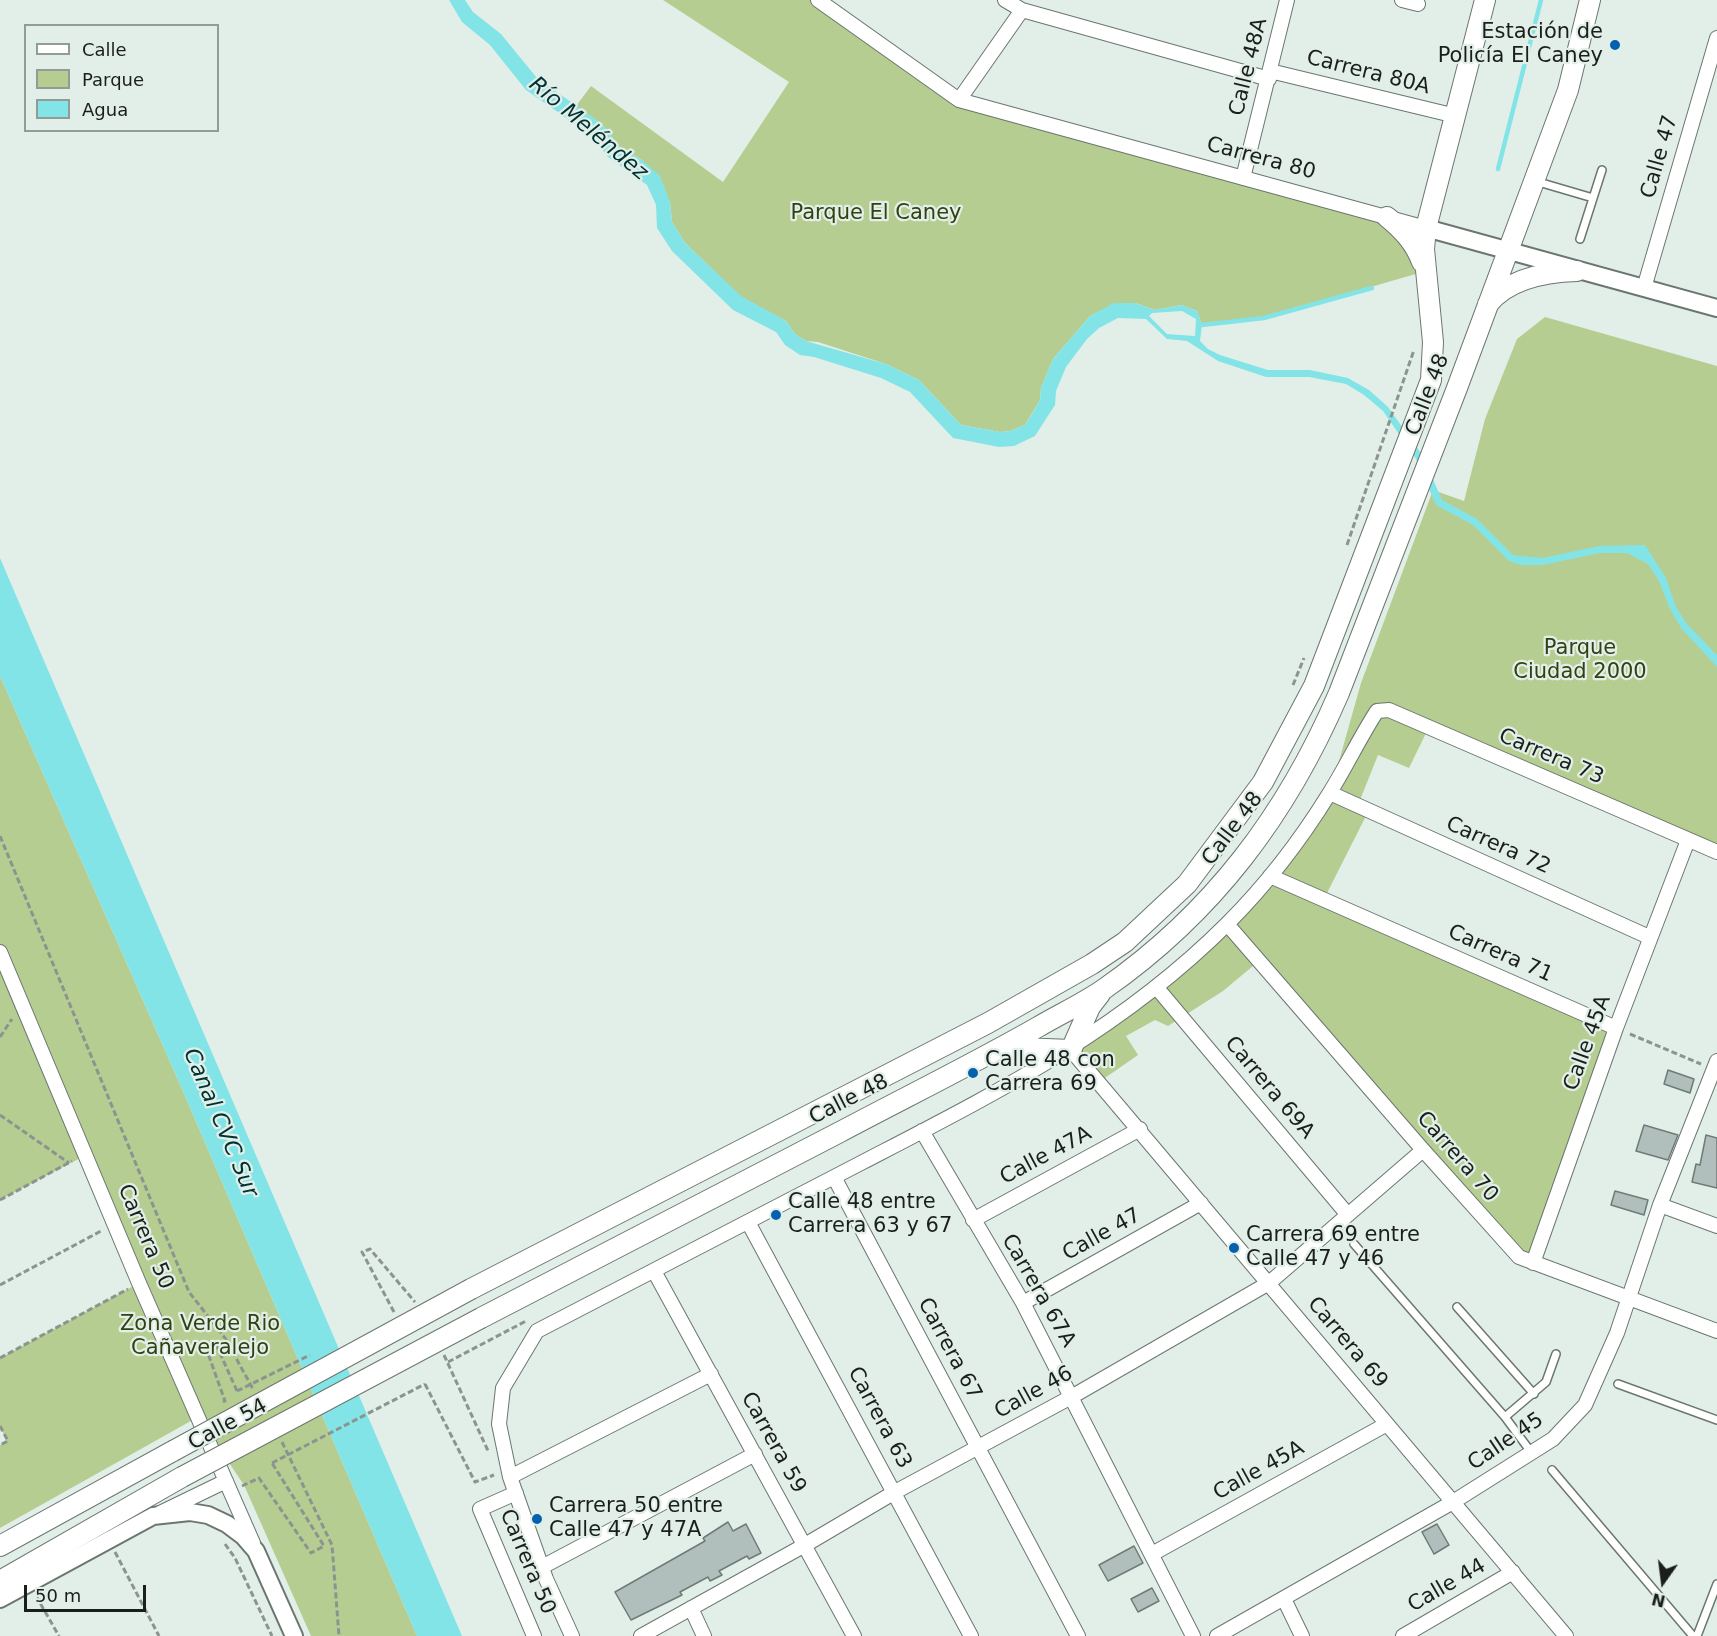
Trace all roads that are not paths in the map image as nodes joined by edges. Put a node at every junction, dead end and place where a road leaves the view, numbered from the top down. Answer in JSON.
{"nodes":[{"id":1,"x":818,"y":0,"type":"edge"},
{"id":2,"x":1005,"y":0,"type":"edge"},
{"id":3,"x":1287,"y":0,"type":"edge"},
{"id":4,"x":1402,"y":0,"type":"edge"},
{"id":5,"x":1485,"y":0,"type":"edge"},
{"id":6,"x":1590,"y":0,"type":"edge"},
{"id":7,"x":1418,"y":4,"type":"dead end"},
{"id":8,"x":1022,"y":10,"type":"junction"},
{"id":9,"x":1717,"y":38,"type":"edge"},
{"id":10,"x":1270,"y":75,"type":"junction"},
{"id":11,"x":959,"y":100,"type":"junction"},
{"id":12,"x":1456,"y":116,"type":"junction"},
{"id":13,"x":1602,"y":170,"type":"dead end"},
{"id":14,"x":1243,"y":178,"type":"junction"},
{"id":15,"x":1533,"y":181,"type":"junction"},
{"id":16,"x":1593,"y":198,"type":"junction"},
{"id":17,"x":1387,"y":217,"type":"junction"},
{"id":18,"x":1426,"y":228,"type":"junction"},
{"id":19,"x":1580,"y":239,"type":"dead end"},
{"id":20,"x":1507,"y":250,"type":"junction"},
{"id":21,"x":1426,"y":271,"type":"junction"},
{"id":22,"x":1577,"y":271,"type":"junction"},
{"id":23,"x":1644,"y":288,"type":"junction"},
{"id":24,"x":1486,"y":307,"type":"junction"},
{"id":25,"x":1717,"y":308,"type":"edge"},
{"id":26,"x":1330,"y":793,"type":"junction"},
{"id":27,"x":1688,"y":840,"type":"junction"},
{"id":28,"x":1717,"y":852,"type":"edge"},
{"id":29,"x":1270,"y":876,"type":"junction"},
{"id":30,"x":1227,"y":924,"type":"junction"},
{"id":31,"x":1649,"y":937,"type":"junction"},
{"id":32,"x":0,"y":952,"type":"edge"},
{"id":33,"x":1157,"y":988,"type":"junction"},
{"id":34,"x":1103,"y":990,"type":"junction"},
{"id":35,"x":1616,"y":1028,"type":"junction"},
{"id":36,"x":996,"y":1050,"type":"junction"},
{"id":37,"x":1071,"y":1050,"type":"junction"},
{"id":38,"x":1715,"y":1065,"type":"edge"},
{"id":39,"x":1140,"y":1130,"type":"junction"},
{"id":40,"x":922,"y":1131,"type":"junction"},
{"id":41,"x":1423,"y":1150,"type":"junction"},
{"id":42,"x":834,"y":1177,"type":"junction"},
{"id":43,"x":1202,"y":1203,"type":"junction"},
{"id":44,"x":1660,"y":1205,"type":"junction"},
{"id":45,"x":1348,"y":1215,"type":"junction"},
{"id":46,"x":973,"y":1220,"type":"junction"},
{"id":47,"x":748,"y":1222,"type":"junction"},
{"id":48,"x":1717,"y":1226,"type":"edge"},
{"id":49,"x":1354,"y":1244,"type":"dead end"},
{"id":50,"x":1533,"y":1263,"type":"junction"},
{"id":51,"x":654,"y":1271,"type":"junction"},
{"id":52,"x":1269,"y":1283,"type":"junction"},
{"id":53,"x":471,"y":1289,"type":"joint"},
{"id":54,"x":1629,"y":1298,"type":"junction"},
{"id":55,"x":1023,"y":1303,"type":"junction"},
{"id":56,"x":1457,"y":1307,"type":"dead end"},
{"id":57,"x":481,"y":1318,"type":"joint"},
{"id":58,"x":1717,"y":1331,"type":"edge"},
{"id":59,"x":1556,"y":1354,"type":"dead end"},
{"id":60,"x":711,"y":1374,"type":"junction"},
{"id":61,"x":1618,"y":1384,"type":"dead end"},
{"id":62,"x":1534,"y":1394,"type":"junction"},
{"id":63,"x":1072,"y":1396,"type":"junction"},
{"id":64,"x":1505,"y":1417,"type":"junction"},
{"id":65,"x":1717,"y":1420,"type":"edge"},
{"id":66,"x":1388,"y":1424,"type":"junction"},
{"id":67,"x":979,"y":1448,"type":"junction"},
{"id":68,"x":1531,"y":1452,"type":"junction"},
{"id":69,"x":755,"y":1455,"type":"junction"},
{"id":70,"x":1552,"y":1470,"type":"dead end"},
{"id":71,"x":509,"y":1473,"type":"junction"},
{"id":72,"x":228,"y":1486,"type":"junction"},
{"id":73,"x":895,"y":1491,"type":"junction"},
{"id":74,"x":516,"y":1493,"type":"junction"},
{"id":75,"x":1453,"y":1502,"type":"junction"},
{"id":76,"x":153,"y":1516,"type":"junction"},
{"id":77,"x":805,"y":1545,"type":"junction"},
{"id":78,"x":0,"y":1546,"type":"edge"},
{"id":79,"x":256,"y":1551,"type":"junction"},
{"id":80,"x":1152,"y":1554,"type":"junction"},
{"id":81,"x":542,"y":1567,"type":"junction"},
{"id":82,"x":1513,"y":1572,"type":"junction"},
{"id":83,"x":0,"y":1581,"type":"edge"},
{"id":84,"x":1717,"y":1584,"type":"edge"},
{"id":85,"x":0,"y":1599,"type":"edge"},
{"id":86,"x":1284,"y":1599,"type":"junction"},
{"id":87,"x":691,"y":1608,"type":"junction"},
{"id":88,"x":294,"y":1636,"type":"edge"},
{"id":89,"x":534,"y":1636,"type":"edge"},
{"id":90,"x":572,"y":1636,"type":"edge"},
{"id":91,"x":641,"y":1636,"type":"edge"},
{"id":92,"x":704,"y":1636,"type":"edge"},
{"id":93,"x":854,"y":1636,"type":"edge"},
{"id":94,"x":971,"y":1636,"type":"edge"},
{"id":95,"x":1078,"y":1636,"type":"edge"},
{"id":96,"x":1193,"y":1636,"type":"edge"},
{"id":97,"x":1217,"y":1636,"type":"edge"},
{"id":98,"x":1302,"y":1636,"type":"edge"},
{"id":99,"x":1403,"y":1636,"type":"edge"},
{"id":100,"x":1566,"y":1636,"type":"edge"},
{"id":101,"x":1693,"y":1636,"type":"edge"},
{"id":102,"x":1697,"y":1636,"type":"edge"}],
"edges":[{"from":1,"to":11,"type":"street","name":"Carrera 80"},
{"from":2,"to":8,"type":"street","name":"Carrera 80A"},
{"from":3,"to":10,"type":"street","name":"Calle 48A"},
{"from":4,"to":7,"type":"street"},
{"from":5,"to":12,"type":"main road","name":"Calle 48"},
{"from":6,"to":15,"type":"main road","name":"Calle 48"},
{"from":8,"to":10,"type":"street","name":"Carrera 80A"},
{"from":8,"to":11,"type":"street"},
{"from":9,"to":23,"type":"street","name":"Calle 47"},
{"from":10,"to":12,"type":"street","name":"Carrera 80A"},
{"from":10,"to":14,"type":"street","name":"Calle 48A"},
{"from":11,"to":14,"type":"street","name":"Carrera 80"},
{"from":12,"to":18,"type":"main road","name":"Calle 48"},
{"from":13,"to":16,"type":"lane"},
{"from":14,"to":17,"type":"street","name":"Carrera 80"},
{"from":15,"to":16,"type":"lane"},
{"from":15,"to":20,"type":"main road","name":"Calle 48"},
{"from":16,"to":19,"type":"lane"},
{"from":17,"to":18,"type":"street","name":"Carrera 80"},
{"from":17,"to":21,"type":"main road"},
{"from":18,"to":20,"type":"street","name":"Carrera 80"},
{"from":18,"to":21,"type":"main road","name":"Calle 48"},
{"from":20,"to":22,"type":"street","name":"Carrera 80"},
{"from":20,"to":24,"type":"main road","name":"Calle 48"},
{"from":21,"to":53,"type":"main road","name":"Calle 48"},
{"from":22,"to":23,"type":"street","name":"Carrera 80"},
{"from":22,"to":24,"type":"main road"},
{"from":23,"to":25,"type":"street","name":"Carrera 80"},
{"from":24,"to":34,"type":"main road","name":"Calle 48"},
{"from":26,"to":27,"type":"street","name":"Carrera 73"},
{"from":26,"to":29,"type":"street"},
{"from":26,"to":31,"type":"street","name":"Carrera 72"},
{"from":27,"to":28,"type":"street","name":"Carrera 73"},
{"from":27,"to":31,"type":"street","name":"Calle 45A"},
{"from":29,"to":30,"type":"street"},
{"from":29,"to":35,"type":"street","name":"Carrera 71"},
{"from":30,"to":33,"type":"street"},
{"from":30,"to":41,"type":"street","name":"Carrera 70"},
{"from":31,"to":35,"type":"street","name":"Calle 45A"},
{"from":32,"to":72,"type":"street","name":"Carrera 50"},
{"from":33,"to":37,"type":"street"},
{"from":33,"to":45,"type":"street","name":"Carrera 69A"},
{"from":34,"to":36,"type":"main road","name":"Calle 48"},
{"from":34,"to":37,"type":"main road"},
{"from":35,"to":50,"type":"street","name":"Calle 45A"},
{"from":36,"to":37,"type":"main road"},
{"from":36,"to":57,"type":"main road","name":"Calle 48"},
{"from":37,"to":39,"type":"street","name":"Carrera 69"},
{"from":37,"to":40,"type":"street"},
{"from":38,"to":44,"type":"street","name":"Calle 45"},
{"from":39,"to":43,"type":"street","name":"Carrera 69"},
{"from":39,"to":46,"type":"street","name":"Calle 47A"},
{"from":40,"to":42,"type":"street"},
{"from":40,"to":46,"type":"street","name":"Carrera 67A"},
{"from":41,"to":45,"type":"street","name":"Calle 46"},
{"from":41,"to":50,"type":"street","name":"Carrera 70"},
{"from":42,"to":47,"type":"street"},
{"from":42,"to":67,"type":"street","name":"Carrera 67"},
{"from":43,"to":52,"type":"street","name":"Carrera 69"},
{"from":43,"to":55,"type":"street","name":"Calle 47"},
{"from":44,"to":48,"type":"street"},
{"from":44,"to":54,"type":"street","name":"Calle 45"},
{"from":45,"to":52,"type":"street","name":"Calle 46"},
{"from":46,"to":55,"type":"street","name":"Carrera 67A"},
{"from":47,"to":51,"type":"street"},
{"from":47,"to":73,"type":"street","name":"Carrera 63"},
{"from":49,"to":64,"type":"lane"},
{"from":50,"to":54,"type":"street","name":"Carrera 70"},
{"from":51,"to":60,"type":"street","name":"Carrera 59"},
{"from":51,"to":71,"type":"street","name":"Carrera 50"},
{"from":52,"to":63,"type":"street","name":"Calle 46"},
{"from":52,"to":66,"type":"street","name":"Carrera 69"},
{"from":53,"to":78,"type":"main road","name":"Calle 54","bridge":true},
{"from":54,"to":58,"type":"street","name":"Carrera 70"},
{"from":54,"to":68,"type":"street","name":"Calle 45"},
{"from":55,"to":63,"type":"street","name":"Carrera 67A"},
{"from":56,"to":62,"type":"lane"},
{"from":57,"to":83,"type":"main road","name":"Calle 54","bridge":true},
{"from":59,"to":62,"type":"lane"},
{"from":60,"to":69,"type":"street","name":"Carrera 59"},
{"from":60,"to":71,"type":"street"},
{"from":61,"to":65,"type":"lane"},
{"from":62,"to":64,"type":"lane"},
{"from":63,"to":67,"type":"street","name":"Calle 46"},
{"from":63,"to":80,"type":"street","name":"Carrera 67A"},
{"from":64,"to":68,"type":"lane"},
{"from":66,"to":75,"type":"street","name":"Carrera 69"},
{"from":66,"to":80,"type":"street","name":"Calle 45A"},
{"from":67,"to":73,"type":"street","name":"Calle 46"},
{"from":67,"to":95,"type":"street","name":"Carrera 67"},
{"from":68,"to":75,"type":"street","name":"Calle 45"},
{"from":69,"to":77,"type":"street","name":"Carrera 59"},
{"from":69,"to":81,"type":"street"},
{"from":70,"to":101,"type":"lane"},
{"from":71,"to":74,"type":"street","name":"Carrera 50"},
{"from":72,"to":76,"type":"street"},
{"from":72,"to":79,"type":"street","name":"Carrera 50"},
{"from":73,"to":77,"type":"street","name":"Calle 46"},
{"from":73,"to":94,"type":"street","name":"Carrera 63"},
{"from":74,"to":81,"type":"street","name":"Carrera 50"},
{"from":74,"to":89,"type":"street","name":"Carrera 50"},
{"from":75,"to":82,"type":"street","name":"Carrera 69"},
{"from":75,"to":86,"type":"street","name":"Calle 45"},
{"from":76,"to":79,"type":"street"},
{"from":76,"to":85,"type":"street"},
{"from":77,"to":87,"type":"street","name":"Calle 46"},
{"from":77,"to":93,"type":"street","name":"Carrera 59"},
{"from":79,"to":88,"type":"street","name":"Carrera 50"},
{"from":80,"to":96,"type":"street","name":"Carrera 67A"},
{"from":81,"to":90,"type":"street","name":"Carrera 50"},
{"from":82,"to":99,"type":"street","name":"Calle 44"},
{"from":82,"to":100,"type":"street","name":"Carrera 69"},
{"from":84,"to":102,"type":"lane"},
{"from":86,"to":97,"type":"street","name":"Calle 45"},
{"from":86,"to":98,"type":"street"},
{"from":87,"to":91,"type":"street","name":"Calle 46"},
{"from":87,"to":92,"type":"street"}]}
